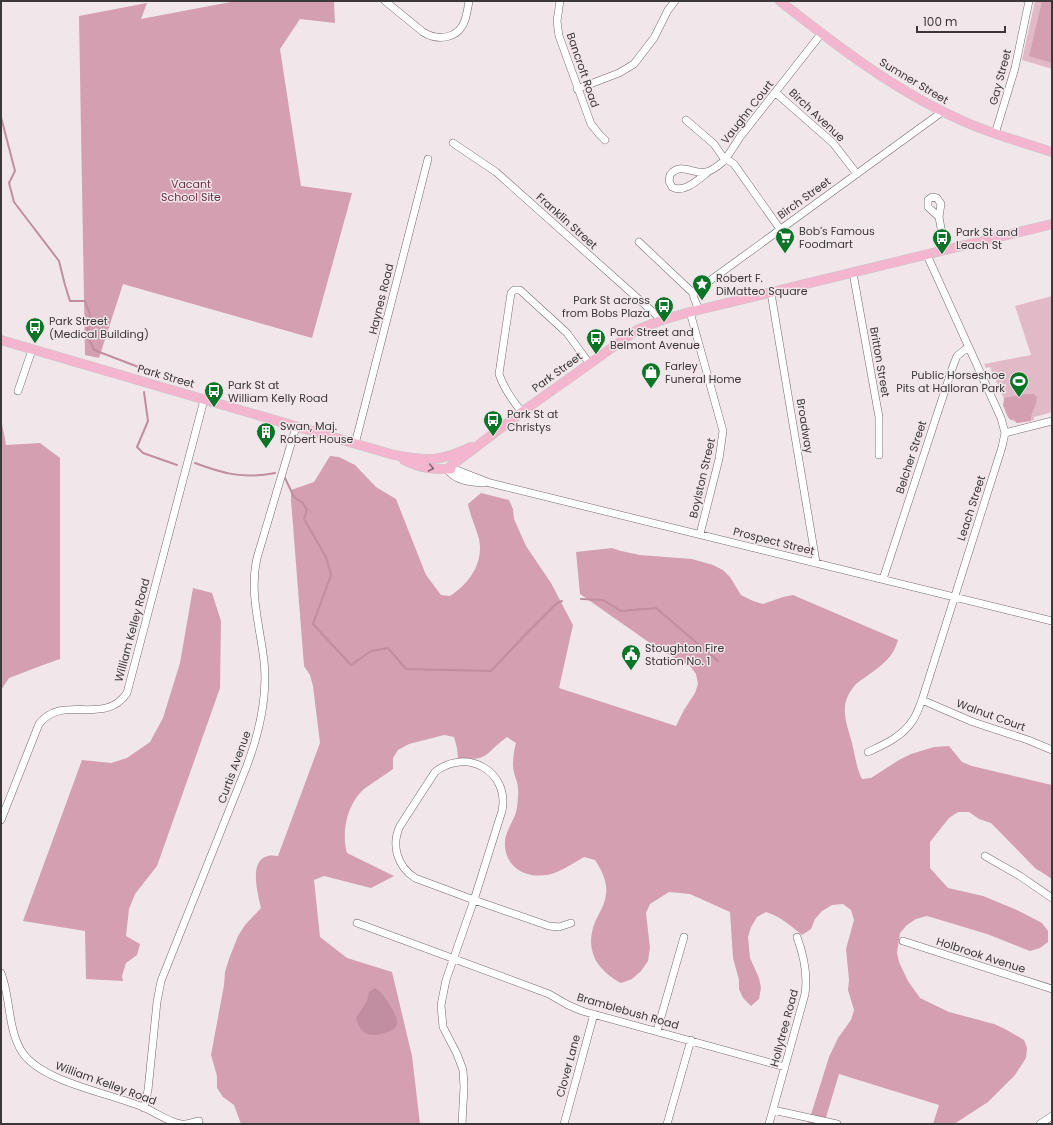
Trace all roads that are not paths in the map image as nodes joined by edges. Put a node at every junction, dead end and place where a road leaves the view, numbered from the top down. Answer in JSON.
{"nodes":[{"id":1,"x":385,"y":1,"type":"edge"},
{"id":2,"x":469,"y":1,"type":"edge"},
{"id":3,"x":560,"y":1,"type":"edge"},
{"id":4,"x":675,"y":1,"type":"edge"},
{"id":5,"x":780,"y":1,"type":"edge"},
{"id":6,"x":1029,"y":1,"type":"edge"},
{"id":7,"x":821,"y":34,"type":"junction"},
{"id":8,"x":577,"y":89,"type":"junction"},
{"id":9,"x":776,"y":93,"type":"junction"},
{"id":10,"x":942,"y":112,"type":"junction"},
{"id":11,"x":686,"y":120,"type":"dead end"},
{"id":12,"x":995,"y":134,"type":"junction"},
{"id":13,"x":606,"y":140,"type":"dead end"},
{"id":14,"x":453,"y":143,"type":"dead end"},
{"id":15,"x":1052,"y":152,"type":"edge"},
{"id":16,"x":428,"y":159,"type":"dead end"},
{"id":17,"x":725,"y":160,"type":"junction"},
{"id":18,"x":708,"y":172,"type":"junction"},
{"id":19,"x":857,"y":174,"type":"junction"},
{"id":20,"x":939,"y":217,"type":"dead end"},
{"id":21,"x":1052,"y":224,"type":"edge"},
{"id":22,"x":780,"y":229,"type":"junction"},
{"id":23,"x":639,"y":242,"type":"dead end"},
{"id":24,"x":945,"y":251,"type":"junction"},
{"id":25,"x":927,"y":255,"type":"junction"},
{"id":26,"x":853,"y":273,"type":"junction"},
{"id":27,"x":693,"y":293,"type":"junction"},
{"id":28,"x":771,"y":293,"type":"junction"},
{"id":29,"x":694,"y":311,"type":"junction"},
{"id":30,"x":662,"y":320,"type":"junction"},
{"id":31,"x":1,"y":340,"type":"edge"},
{"id":32,"x":968,"y":347,"type":"junction"},
{"id":33,"x":32,"y":350,"type":"junction"},
{"id":34,"x":589,"y":363,"type":"junction"},
{"id":35,"x":18,"y":392,"type":"dead end"},
{"id":36,"x":204,"y":400,"type":"junction"},
{"id":37,"x":522,"y":412,"type":"junction"},
{"id":38,"x":1052,"y":421,"type":"edge"},
{"id":39,"x":296,"y":427,"type":"junction"},
{"id":40,"x":494,"y":432,"type":"junction"},
{"id":41,"x":1005,"y":433,"type":"junction"},
{"id":42,"x":355,"y":444,"type":"junction"},
{"id":43,"x":394,"y":455,"type":"junction"},
{"id":44,"x":465,"y":455,"type":"junction"},
{"id":45,"x":879,"y":455,"type":"dead end"},
{"id":46,"x":444,"y":458,"type":"junction"},
{"id":47,"x":454,"y":467,"type":"junction"},
{"id":48,"x":490,"y":483,"type":"junction"},
{"id":49,"x":700,"y":534,"type":"junction"},
{"id":50,"x":816,"y":562,"type":"junction"},
{"id":51,"x":883,"y":579,"type":"junction"},
{"id":52,"x":955,"y":596,"type":"junction"},
{"id":53,"x":1052,"y":621,"type":"edge"},
{"id":54,"x":922,"y":700,"type":"junction"},
{"id":55,"x":1052,"y":750,"type":"edge"},
{"id":56,"x":868,"y":752,"type":"dead end"},
{"id":57,"x":1,"y":820,"type":"edge"},
{"id":58,"x":985,"y":856,"type":"dead end"},
{"id":59,"x":1052,"y":898,"type":"edge"},
{"id":60,"x":474,"y":900,"type":"junction"},
{"id":61,"x":357,"y":923,"type":"dead end"},
{"id":62,"x":571,"y":923,"type":"dead end"},
{"id":63,"x":684,"y":937,"type":"dead end"},
{"id":64,"x":797,"y":937,"type":"dead end"},
{"id":65,"x":903,"y":941,"type":"dead end"},
{"id":66,"x":453,"y":959,"type":"junction"},
{"id":67,"x":1,"y":973,"type":"edge"},
{"id":68,"x":1052,"y":989,"type":"edge"},
{"id":69,"x":594,"y":1014,"type":"junction"},
{"id":70,"x":657,"y":1031,"type":"junction"},
{"id":71,"x":691,"y":1040,"type":"junction"},
{"id":72,"x":785,"y":1067,"type":"junction"},
{"id":73,"x":144,"y":1108,"type":"junction"},
{"id":74,"x":773,"y":1110,"type":"junction"},
{"id":75,"x":1052,"y":1116,"type":"edge"},
{"id":76,"x":199,"y":1121,"type":"dead end"},
{"id":77,"x":462,"y":1124,"type":"edge"},
{"id":78,"x":564,"y":1124,"type":"edge"},
{"id":79,"x":667,"y":1124,"type":"edge"},
{"id":80,"x":769,"y":1124,"type":"edge"},
{"id":81,"x":837,"y":1124,"type":"edge"},
{"id":82,"x":1040,"y":1124,"type":"edge"}],
"edges":[{"from":1,"to":2,"type":"street"},
{"from":3,"to":8,"type":"street","name":"Bancroft Road"},
{"from":4,"to":8,"type":"street"},
{"from":5,"to":7,"type":"main road","name":"Sumner Street"},
{"from":6,"to":12,"type":"street","name":"Gay Street"},
{"from":7,"to":9,"type":"street","name":"Vaughn Court"},
{"from":7,"to":10,"type":"main road","name":"Sumner Street"},
{"from":8,"to":13,"type":"street","name":"Bancroft Road"},
{"from":9,"to":17,"type":"street","name":"Vaughn Court"},
{"from":9,"to":19,"type":"street","name":"Birch Avenue"},
{"from":10,"to":12,"type":"main road","name":"Sumner Street"},
{"from":10,"to":19,"type":"street","name":"Birch Street"},
{"from":11,"to":17,"type":"street","name":"Vaughn Court"},
{"from":12,"to":15,"type":"main road","name":"Sumner Street"},
{"from":14,"to":30,"type":"street","name":"Franklin Street"},
{"from":16,"to":42,"type":"street","name":"Haynes Road"},
{"from":17,"to":18,"type":"street"},
{"from":17,"to":22,"type":"street"},
{"from":18,"to":18,"type":"street"},
{"from":19,"to":22,"type":"street","name":"Birch Street"},
{"from":20,"to":24,"type":"street"},
{"from":21,"to":24,"type":"main road","name":"Park Street"},
{"from":22,"to":27,"type":"street","name":"Birch Street"},
{"from":23,"to":27,"type":"street"},
{"from":24,"to":25,"type":"main road","name":"Park Street"},
{"from":25,"to":26,"type":"main road","name":"Park Street"},
{"from":25,"to":32,"type":"street","name":"Leach Street"},
{"from":26,"to":28,"type":"main road","name":"Park Street"},
{"from":26,"to":45,"type":"street","name":"Britton Street"},
{"from":27,"to":29,"type":"street"},
{"from":28,"to":29,"type":"main road","name":"Park Street"},
{"from":28,"to":50,"type":"street","name":"Broadway"},
{"from":29,"to":30,"type":"main road","name":"Park Street"},
{"from":29,"to":49,"type":"street","name":"Boylston Street"},
{"from":30,"to":34,"type":"main road","name":"Park Street"},
{"from":31,"to":33,"type":"main road","name":"Park Street"},
{"from":32,"to":41,"type":"street","name":"Leach Street"},
{"from":32,"to":51,"type":"street","name":"Belcher Street"},
{"from":33,"to":35,"type":"street"},
{"from":33,"to":36,"type":"main road","name":"Park Street"},
{"from":34,"to":37,"type":"main road","name":"Park Street"},
{"from":34,"to":37,"type":"street"},
{"from":36,"to":39,"type":"main road","name":"Park Street"},
{"from":36,"to":57,"type":"street","name":"William Kelley Road"},
{"from":37,"to":40,"type":"main road","name":"Park Street"},
{"from":38,"to":41,"type":"street"},
{"from":39,"to":42,"type":"main road","name":"Park Street"},
{"from":39,"to":73,"type":"street","name":"Curtis Avenue"},
{"from":40,"to":44,"type":"main road","name":"Park Street"},
{"from":40,"to":46,"type":"main road","name":"Park Street"},
{"from":41,"to":52,"type":"street","name":"Leach Street"},
{"from":42,"to":43,"type":"main road","name":"Park Street"},
{"from":43,"to":46,"type":"main road","name":"Park Street"},
{"from":43,"to":47,"type":"main road","name":"Park Street","one_way":true},
{"from":44,"to":47,"type":"main road","name":"Park Street"},
{"from":44,"to":47,"type":"main road","name":"Park Street"},
{"from":46,"to":47,"type":"main road"},
{"from":47,"to":48,"type":"street","name":"Prospect Street"},
{"from":47,"to":48,"type":"street","name":"Prospect Street"},
{"from":48,"to":49,"type":"street","name":"Prospect Street"},
{"from":49,"to":50,"type":"street","name":"Prospect Street"},
{"from":50,"to":51,"type":"street","name":"Prospect Street"},
{"from":51,"to":52,"type":"street","name":"Prospect Street"},
{"from":52,"to":53,"type":"street","name":"Prospect Street"},
{"from":52,"to":54,"type":"street","name":"Leach Street"},
{"from":54,"to":55,"type":"street","name":"Walnut Court"},
{"from":54,"to":56,"type":"street","name":"Leach Street"},
{"from":58,"to":59,"type":"street"},
{"from":60,"to":60,"type":"street"},
{"from":60,"to":62,"type":"street"},
{"from":60,"to":66,"type":"street"},
{"from":61,"to":66,"type":"street","name":"Bramblebush Road"},
{"from":63,"to":70,"type":"street"},
{"from":64,"to":72,"type":"street","name":"Hollytree Road"},
{"from":65,"to":68,"type":"street","name":"Holbrook Avenue"},
{"from":66,"to":69,"type":"street","name":"Bramblebush Road"},
{"from":66,"to":77,"type":"street"},
{"from":67,"to":73,"type":"street","name":"William Kelley Road"},
{"from":69,"to":70,"type":"street","name":"Bramblebush Road"},
{"from":69,"to":78,"type":"street","name":"Clover Lane"},
{"from":70,"to":71,"type":"street","name":"Bramblebush Road"},
{"from":71,"to":72,"type":"street","name":"Bramblebush Road"},
{"from":71,"to":79,"type":"street"},
{"from":72,"to":74,"type":"street","name":"Hollytree Road"},
{"from":73,"to":76,"type":"street","name":"William Kelley Road"},
{"from":74,"to":80,"type":"street","name":"Hollytree Road"},
{"from":74,"to":81,"type":"street"},
{"from":75,"to":82,"type":"street"}]}
